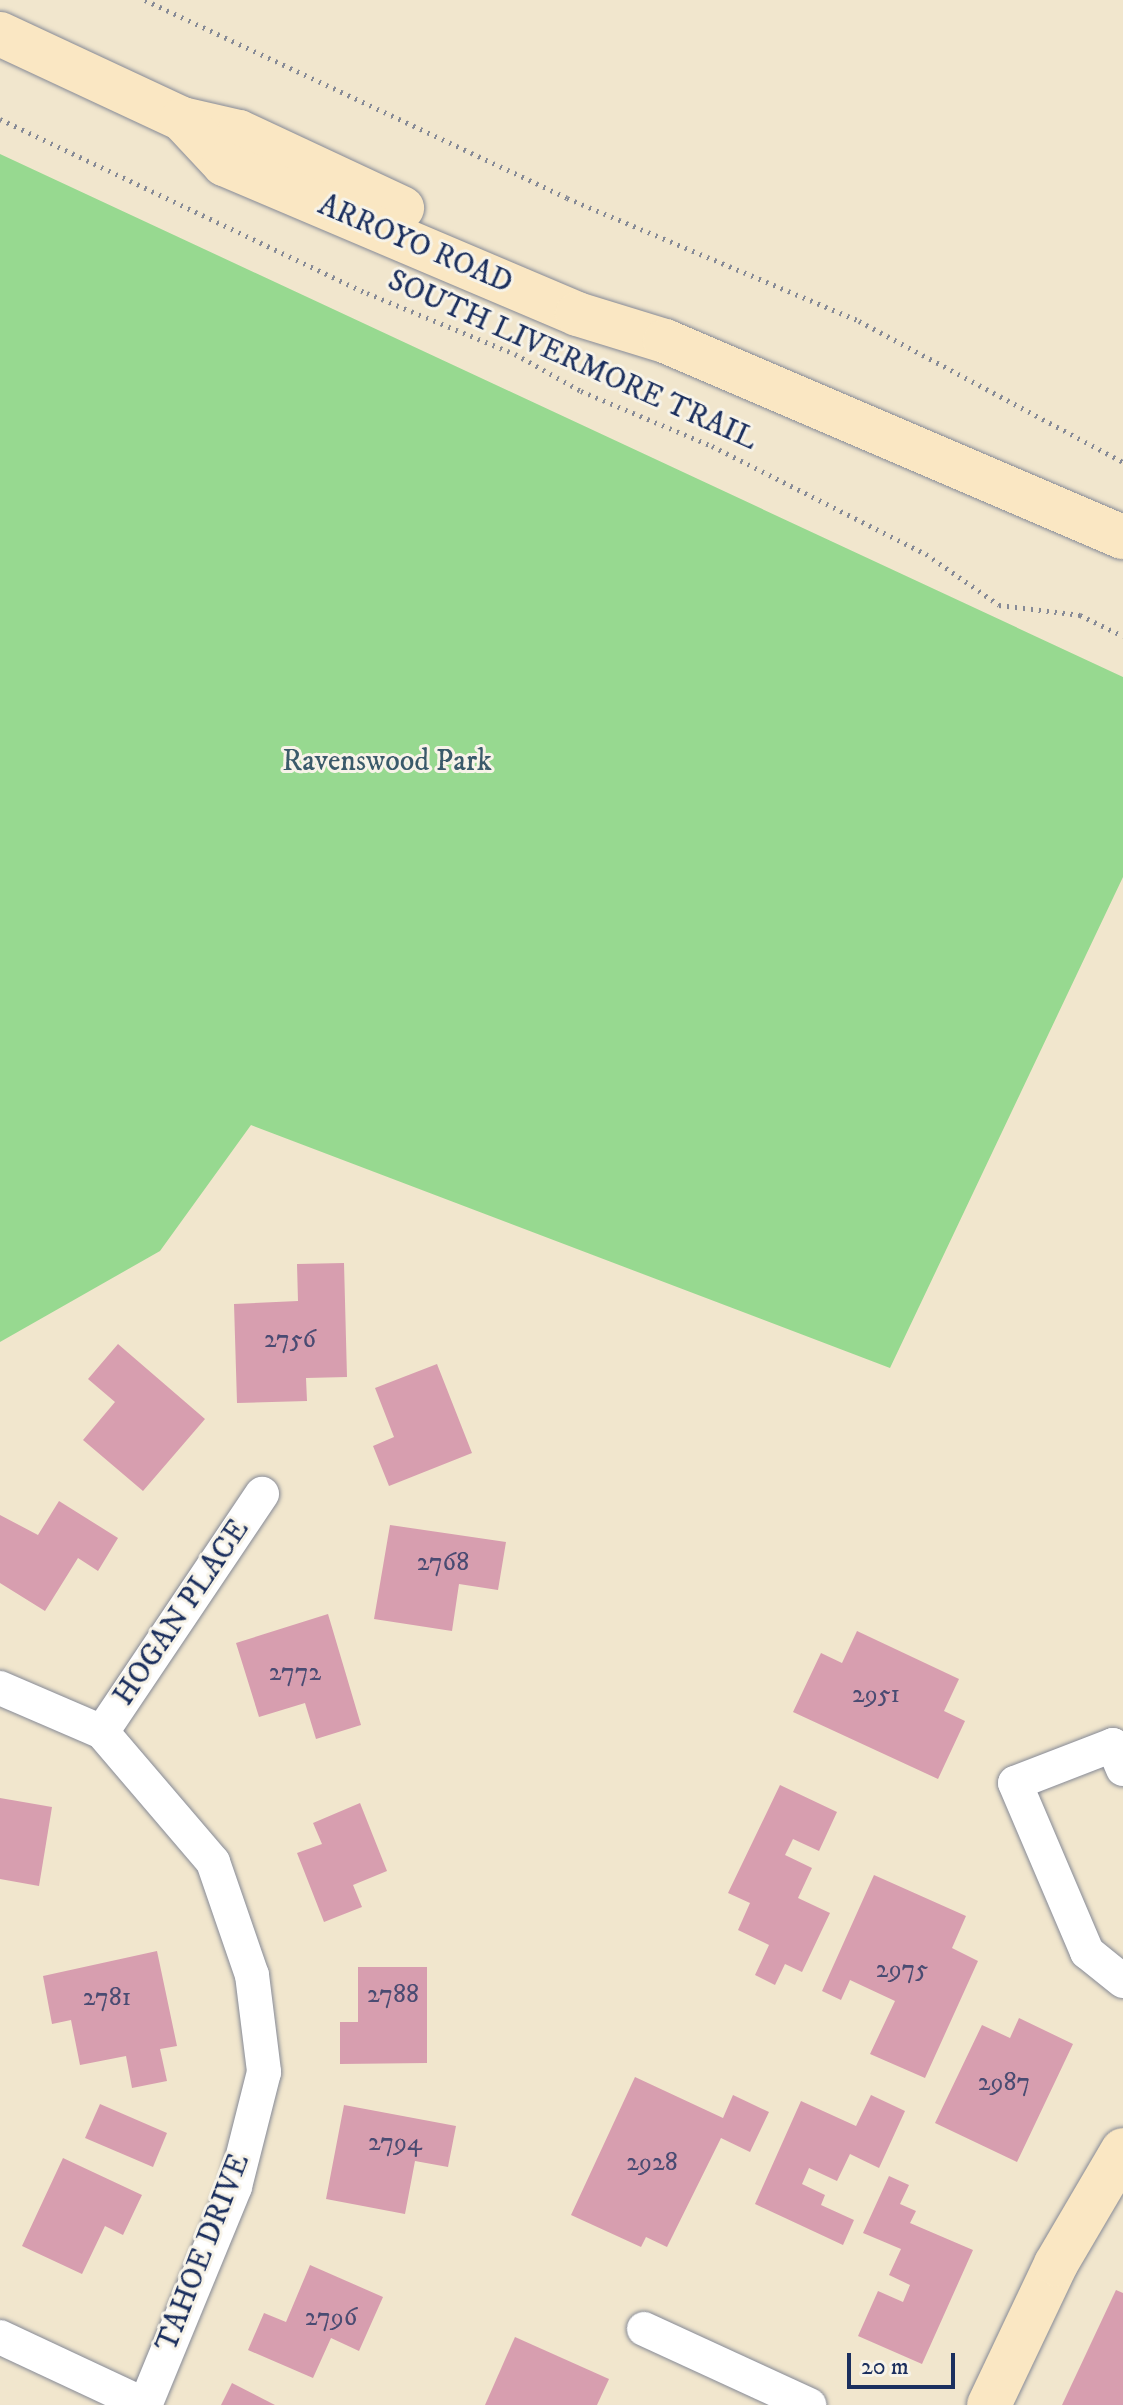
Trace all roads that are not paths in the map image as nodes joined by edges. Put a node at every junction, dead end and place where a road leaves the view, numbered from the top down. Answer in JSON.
{"nodes":[{"id":1,"x":0,"y":34,"type":"edge"},
{"id":2,"x":1123,"y":537,"type":"edge"},
{"id":3,"x":262,"y":1494,"type":"dead end"},
{"id":4,"x":0,"y":1688,"type":"edge"},
{"id":5,"x":102,"y":1732,"type":"junction"},
{"id":6,"x":1123,"y":1769,"type":"edge"},
{"id":7,"x":1123,"y":1981,"type":"edge"},
{"id":8,"x":1123,"y":2150,"type":"edge"},
{"id":9,"x":644,"y":2329,"type":"dead end"},
{"id":10,"x":0,"y":2337,"type":"edge"},
{"id":11,"x":145,"y":2405,"type":"edge"},
{"id":12,"x":809,"y":2405,"type":"edge"},
{"id":13,"x":989,"y":2405,"type":"edge"}],
"edges":[{"from":1,"to":2,"type":"street","name":"ARROYO ROAD"},
{"from":3,"to":5,"type":"street","name":"HOGAN PLACE"},
{"from":4,"to":5,"type":"street","name":"TAHOE DRIVE"},
{"from":5,"to":11,"type":"street","name":"TAHOE DRIVE"},
{"from":6,"to":7,"type":"street"},
{"from":8,"to":13,"type":"street"},
{"from":9,"to":12,"type":"street"},
{"from":10,"to":11,"type":"street"}]}
